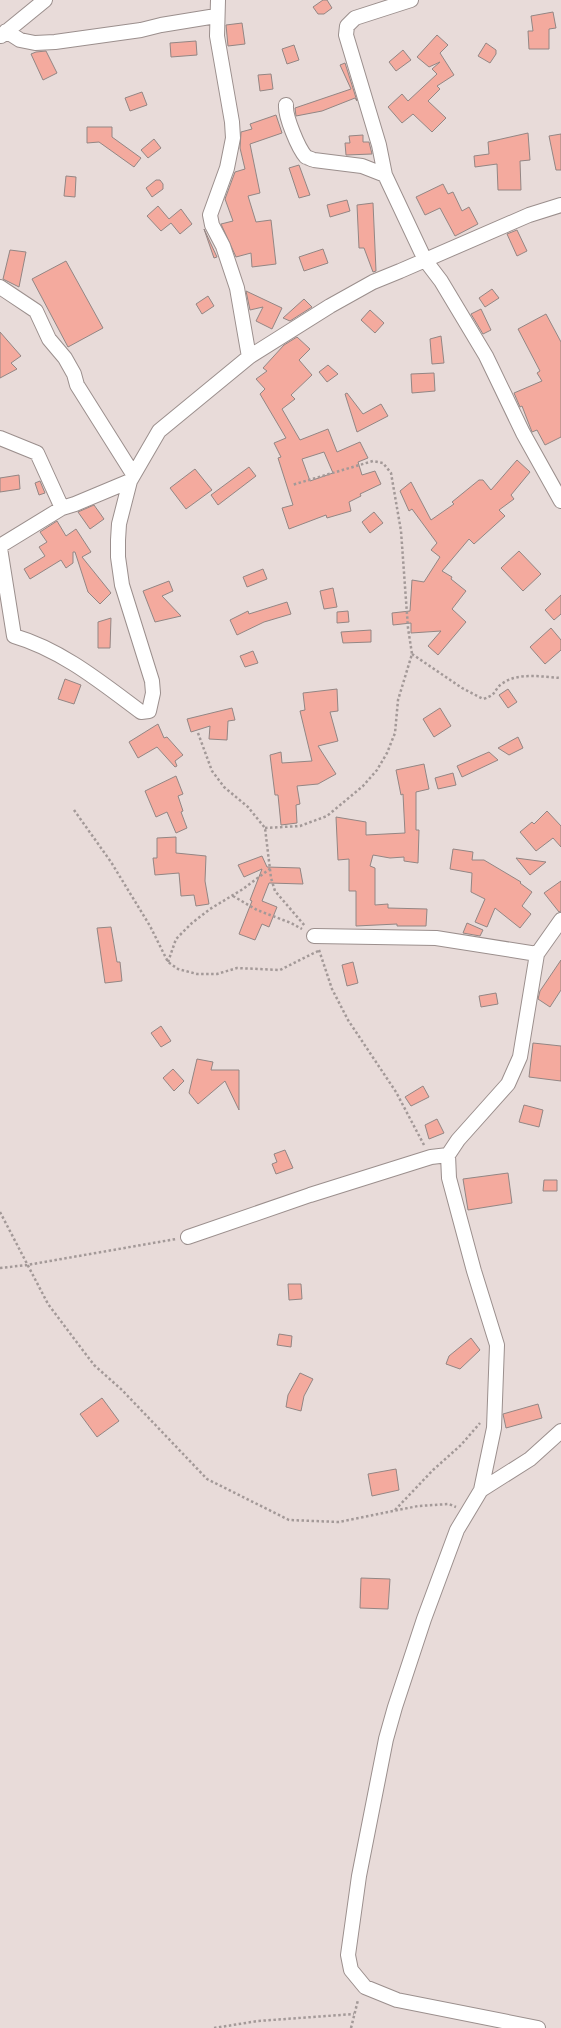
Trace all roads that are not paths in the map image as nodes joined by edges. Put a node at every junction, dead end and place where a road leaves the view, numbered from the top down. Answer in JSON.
{"nodes":[{"id":1,"x":44,"y":0,"type":"edge"},
{"id":2,"x":218,"y":0,"type":"edge"},
{"id":3,"x":411,"y":0,"type":"edge"},
{"id":4,"x":216,"y":16,"type":"junction"},
{"id":5,"x":3,"y":34,"type":"edge"},
{"id":6,"x":286,"y":105,"type":"dead end"},
{"id":7,"x":385,"y":174,"type":"junction"},
{"id":8,"x":561,"y":205,"type":"edge"},
{"id":9,"x":425,"y":260,"type":"junction"},
{"id":10,"x":0,"y":286,"type":"edge"},
{"id":11,"x":249,"y":357,"type":"junction"},
{"id":12,"x":0,"y":438,"type":"edge"},
{"id":13,"x":132,"y":477,"type":"junction"},
{"id":14,"x":561,"y":501,"type":"edge"},
{"id":15,"x":62,"y":508,"type":"junction"},
{"id":16,"x":0,"y":547,"type":"edge"},
{"id":17,"x":561,"y":920,"type":"edge"},
{"id":18,"x":314,"y":936,"type":"road end"},
{"id":19,"x":537,"y":954,"type":"junction"},
{"id":20,"x":448,"y":1155,"type":"junction"},
{"id":21,"x":188,"y":1237,"type":"road end"},
{"id":22,"x":561,"y":1431,"type":"edge"},
{"id":23,"x":481,"y":1490,"type":"junction"},
{"id":24,"x":538,"y":2028,"type":"edge"}],
"edges":[{"from":1,"to":5,"type":"street"},
{"from":2,"to":4,"type":"street"},
{"from":3,"to":7,"type":"street"},
{"from":4,"to":5,"type":"street"},
{"from":4,"to":11,"type":"street"},
{"from":6,"to":7,"type":"street"},
{"from":7,"to":9,"type":"street"},
{"from":8,"to":9,"type":"street"},
{"from":9,"to":11,"type":"street"},
{"from":9,"to":14,"type":"street"},
{"from":10,"to":13,"type":"street"},
{"from":11,"to":13,"type":"street"},
{"from":12,"to":15,"type":"street"},
{"from":13,"to":15,"type":"street"},
{"from":13,"to":16,"type":"street"},
{"from":15,"to":16,"type":"street"},
{"from":17,"to":19,"type":"street"},
{"from":18,"to":19,"type":"street"},
{"from":19,"to":20,"type":"street"},
{"from":20,"to":21,"type":"street"},
{"from":20,"to":23,"type":"street"},
{"from":22,"to":23,"type":"street"},
{"from":23,"to":24,"type":"street"}]}
